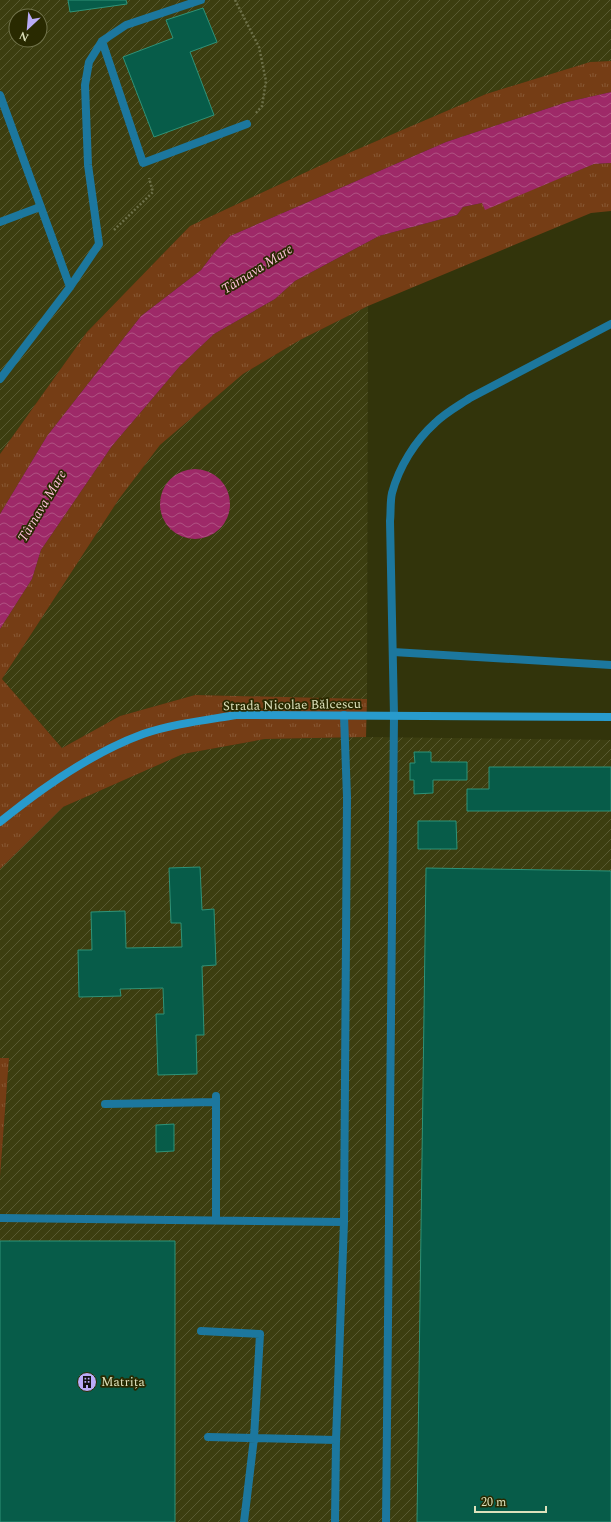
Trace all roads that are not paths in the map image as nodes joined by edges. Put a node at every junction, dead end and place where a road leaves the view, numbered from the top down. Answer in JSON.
{"nodes":[{"id":1,"x":202,"y":0,"type":"edge"},
{"id":2,"x":102,"y":41,"type":"junction"},
{"id":3,"x":0,"y":95,"type":"edge"},
{"id":4,"x":247,"y":124,"type":"road end"},
{"id":5,"x":40,"y":207,"type":"junction"},
{"id":6,"x":0,"y":222,"type":"edge"},
{"id":7,"x":70,"y":287,"type":"junction"},
{"id":8,"x":611,"y":324,"type":"edge"},
{"id":9,"x":0,"y":379,"type":"edge"},
{"id":10,"x":393,"y":652,"type":"junction"},
{"id":11,"x":611,"y":664,"type":"edge"},
{"id":12,"x":344,"y":715,"type":"junction"},
{"id":13,"x":394,"y":716,"type":"junction"},
{"id":14,"x":611,"y":717,"type":"edge"},
{"id":15,"x":0,"y":822,"type":"edge"},
{"id":16,"x":105,"y":1104,"type":"dead end"},
{"id":17,"x":0,"y":1218,"type":"edge"},
{"id":18,"x":216,"y":1220,"type":"junction"},
{"id":19,"x":344,"y":1222,"type":"junction"},
{"id":20,"x":201,"y":1331,"type":"dead end"},
{"id":21,"x":208,"y":1437,"type":"dead end"},
{"id":22,"x":254,"y":1438,"type":"junction"},
{"id":23,"x":336,"y":1440,"type":"junction"},
{"id":24,"x":244,"y":1522,"type":"edge"},
{"id":25,"x":334,"y":1522,"type":"edge"},
{"id":26,"x":386,"y":1522,"type":"edge"}],
"edges":[{"from":1,"to":2,"type":"lane"},
{"from":2,"to":4,"type":"lane"},
{"from":2,"to":7,"type":"lane"},
{"from":3,"to":5,"type":"lane"},
{"from":5,"to":6,"type":"lane"},
{"from":5,"to":7,"type":"lane"},
{"from":7,"to":9,"type":"lane"},
{"from":8,"to":10,"type":"lane"},
{"from":10,"to":11,"type":"lane"},
{"from":10,"to":13,"type":"lane"},
{"from":12,"to":13,"type":"main road","name":"Strada Nicolae Bălcescu"},
{"from":12,"to":15,"type":"main road","name":"Strada Nicolae Bălcescu"},
{"from":12,"to":19,"type":"lane"},
{"from":13,"to":14,"type":"main road","name":"Strada Nicolae Bălcescu"},
{"from":13,"to":26,"type":"lane"},
{"from":16,"to":18,"type":"lane"},
{"from":17,"to":18,"type":"lane"},
{"from":18,"to":19,"type":"lane"},
{"from":19,"to":23,"type":"lane"},
{"from":20,"to":22,"type":"lane"},
{"from":21,"to":22,"type":"lane"},
{"from":22,"to":23,"type":"lane"},
{"from":22,"to":24,"type":"lane"},
{"from":23,"to":25,"type":"lane"}]}
